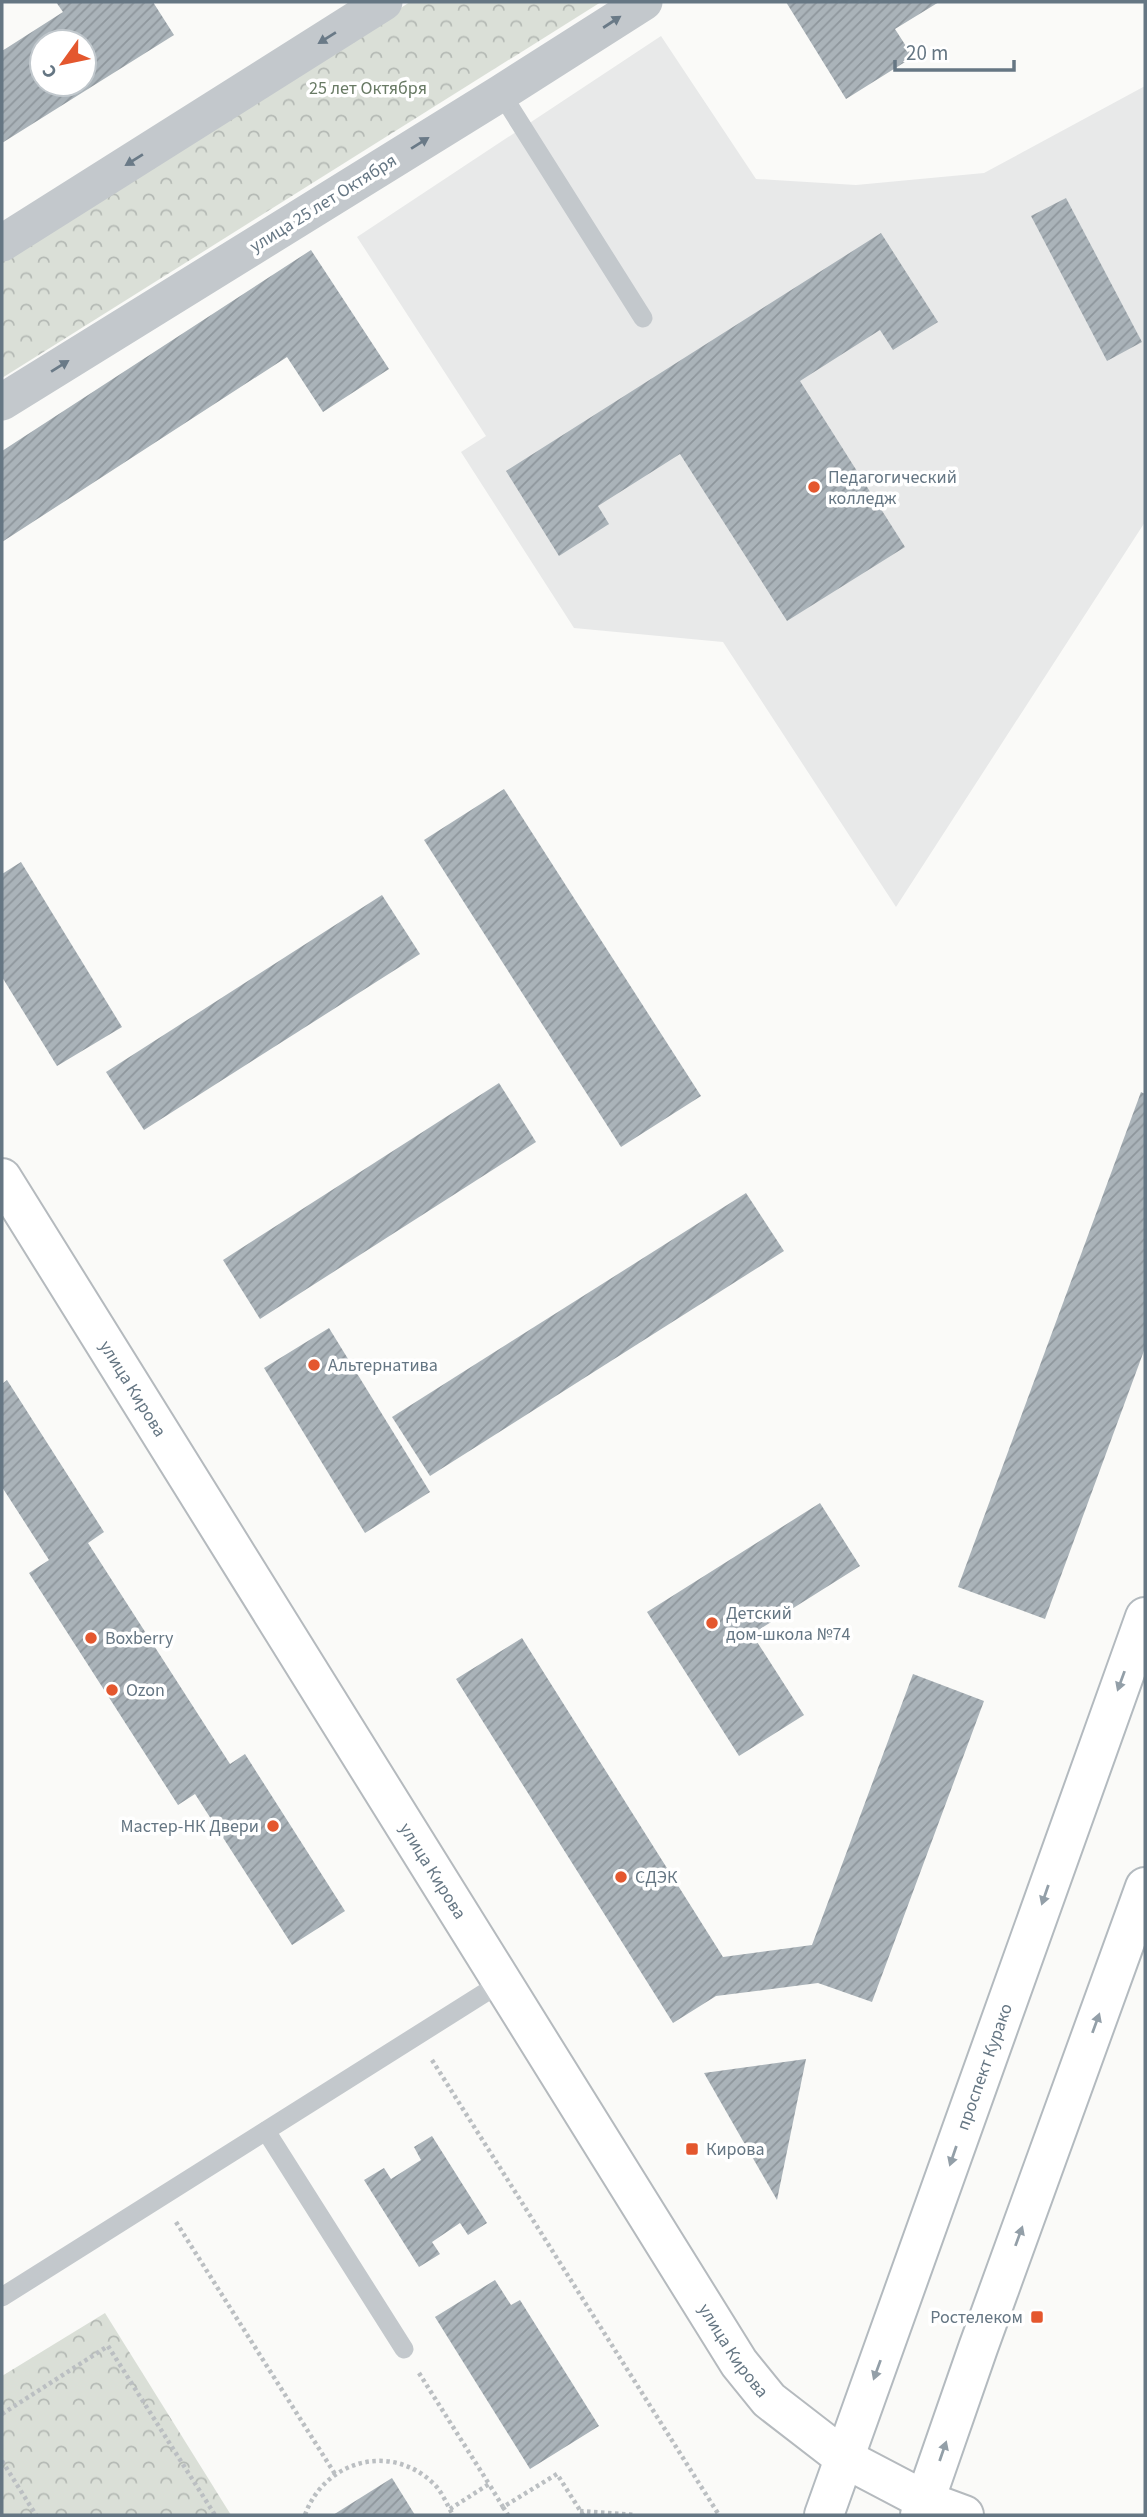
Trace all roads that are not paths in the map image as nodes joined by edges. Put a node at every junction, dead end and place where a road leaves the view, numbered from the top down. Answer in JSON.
{"nodes":[{"id":1,"x":384,"y":2,"type":"edge"},
{"id":2,"x":643,"y":2,"type":"edge"},
{"id":3,"x":501,"y":93,"type":"junction"},
{"id":4,"x":2,"y":243,"type":"edge"},
{"id":5,"x":643,"y":318,"type":"dead end"},
{"id":6,"x":2,"y":402,"type":"edge"},
{"id":7,"x":2,"y":1178,"type":"edge"},
{"id":8,"x":1145,"y":1617,"type":"edge"},
{"id":9,"x":1145,"y":1887,"type":"edge"},
{"id":10,"x":502,"y":1982,"type":"junction"},
{"id":11,"x":266,"y":2131,"type":"junction"},
{"id":12,"x":2,"y":2297,"type":"edge"},
{"id":13,"x":404,"y":2349,"type":"road end"},
{"id":14,"x":844,"y":2458,"type":"junction"},
{"id":15,"x":923,"y":2508,"type":"edge"},
{"id":16,"x":824,"y":2515,"type":"edge"},
{"id":17,"x":964,"y":2515,"type":"edge"}],
"edges":[{"from":1,"to":4,"type":"street","one_way":true},
{"from":3,"to":2,"type":"street","name":"улица 25 лет Октября","one_way":true},
{"from":3,"to":5,"type":"lane"},
{"from":6,"to":3,"type":"street","name":"улица 25 лет Октября","one_way":true},
{"from":7,"to":10,"type":"main road","name":"улица Кирова"},
{"from":8,"to":14,"type":"main road","name":"проспект Курако","one_way":true},
{"from":15,"to":9,"type":"main road","one_way":true},
{"from":10,"to":11,"type":"lane"},
{"from":10,"to":14,"type":"main road","name":"улица Кирова"},
{"from":11,"to":12,"type":"lane"},
{"from":11,"to":13,"type":"lane"},
{"from":14,"to":15,"type":"main road","name":"улица Кирова"},
{"from":14,"to":16,"type":"main road","name":"проспект Курако"},
{"from":15,"to":17,"type":"main road","name":"улица Кирова"}]}
